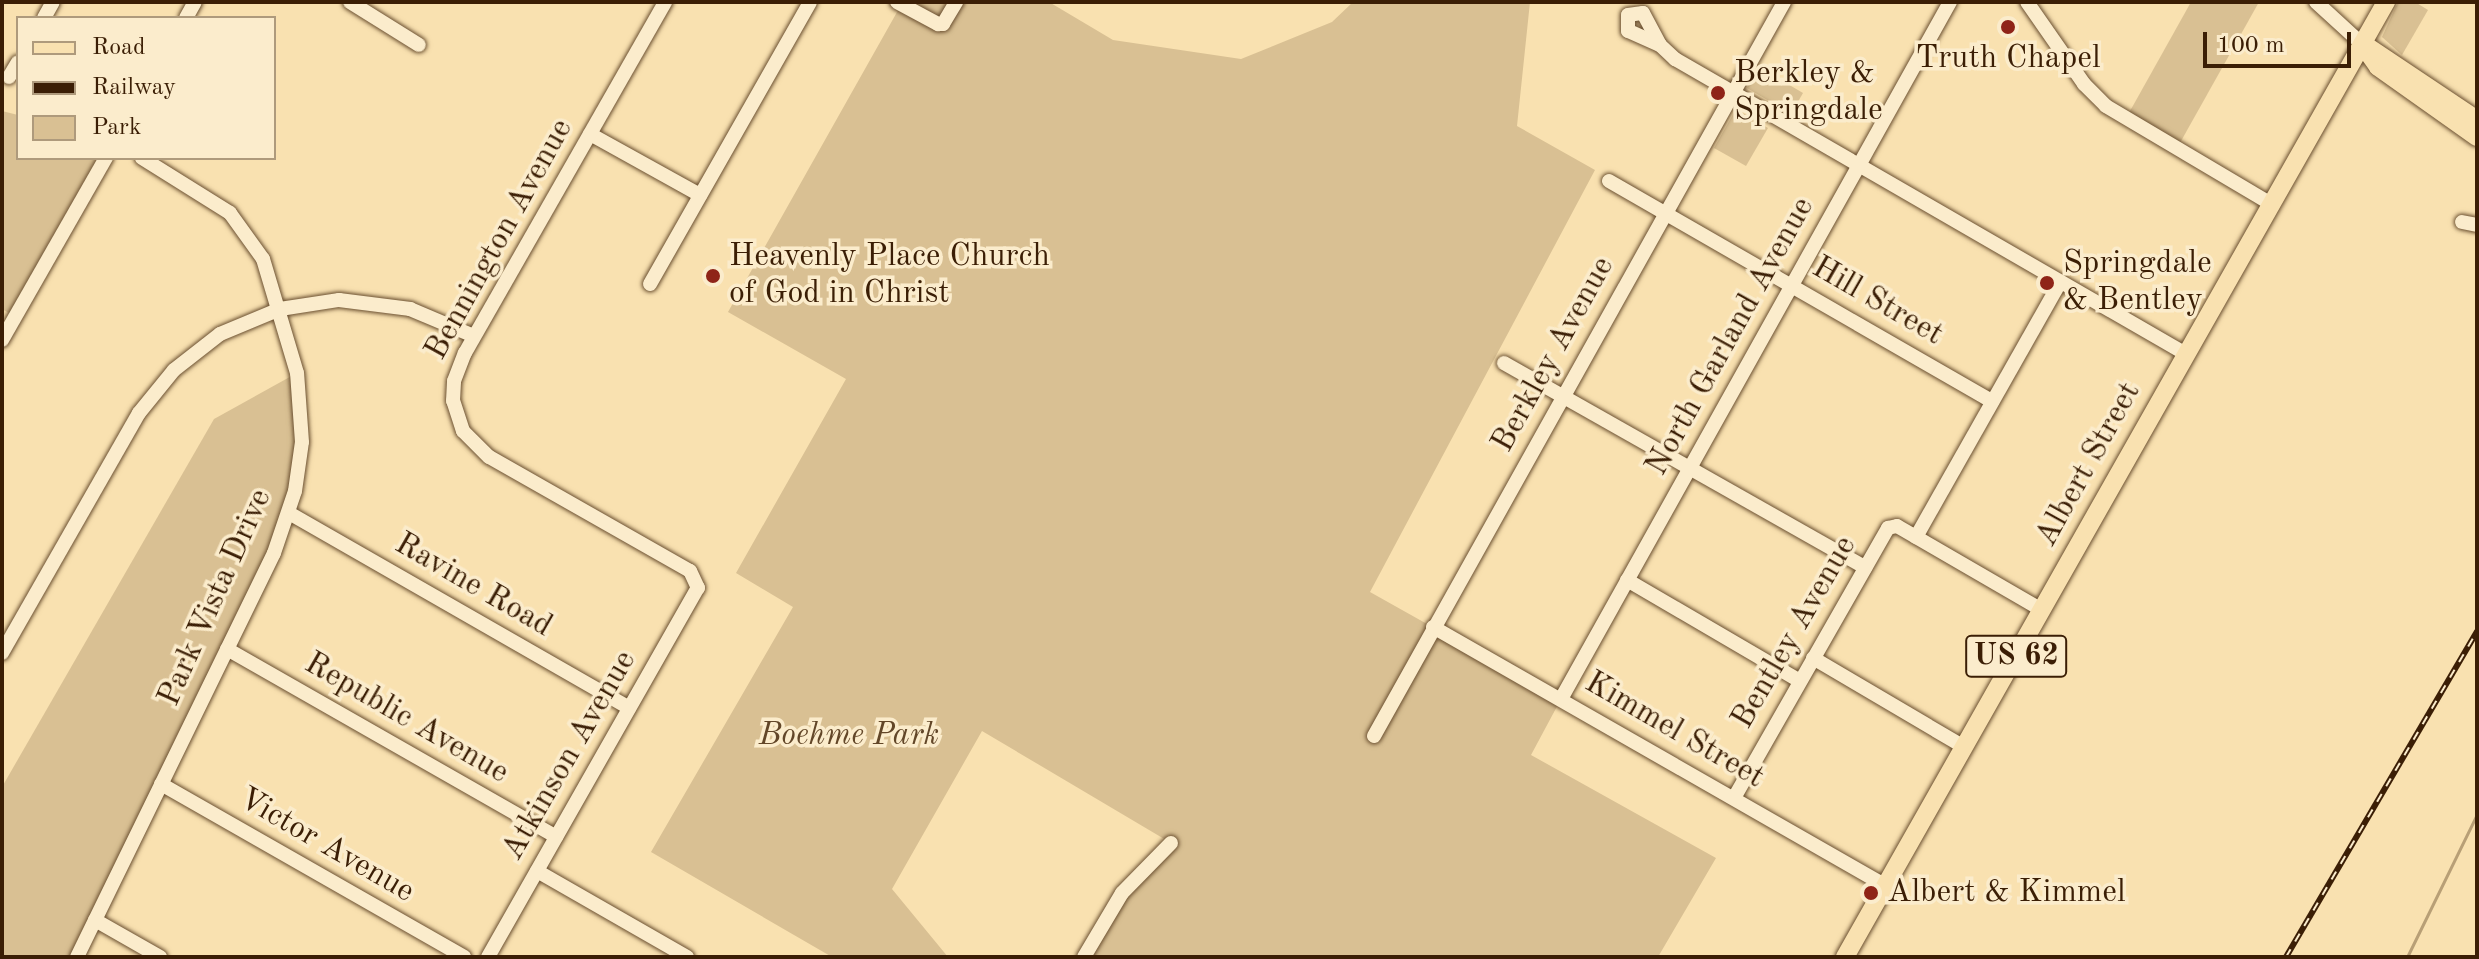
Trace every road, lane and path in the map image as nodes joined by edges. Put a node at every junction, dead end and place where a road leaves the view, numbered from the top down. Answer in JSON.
{"nodes":[{"id":1,"x":665,"y":2,"type":"edge"},
{"id":2,"x":810,"y":2,"type":"edge"},
{"id":3,"x":897,"y":2,"type":"edge"},
{"id":4,"x":956,"y":2,"type":"edge"},
{"id":5,"x":1784,"y":2,"type":"edge"},
{"id":6,"x":1950,"y":2,"type":"edge"},
{"id":7,"x":2027,"y":2,"type":"edge"},
{"id":8,"x":2316,"y":2,"type":"edge"},
{"id":9,"x":2386,"y":2,"type":"edge"},
{"id":10,"x":357,"y":4,"type":"edge"},
{"id":11,"x":2362,"y":44,"type":"junction"},
{"id":12,"x":419,"y":45,"type":"dead end"},
{"id":13,"x":1660,"y":45,"type":"dead end"},
{"id":14,"x":16,"y":65,"type":"edge"},
{"id":15,"x":9,"y":77,"type":"dead end"},
{"id":16,"x":1733,"y":92,"type":"junction"},
{"id":17,"x":2477,"y":120,"type":"edge"},
{"id":18,"x":590,"y":134,"type":"junction"},
{"id":19,"x":2477,"y":137,"type":"edge"},
{"id":20,"x":105,"y":160,"type":"edge"},
{"id":21,"x":145,"y":160,"type":"edge"},
{"id":22,"x":1859,"y":165,"type":"junction"},
{"id":23,"x":1609,"y":181,"type":"dead end"},
{"id":24,"x":700,"y":195,"type":"junction"},
{"id":25,"x":2271,"y":204,"type":"junction"},
{"id":26,"x":1666,"y":212,"type":"junction"},
{"id":27,"x":2060,"y":282,"type":"junction"},
{"id":28,"x":650,"y":284,"type":"dead end"},
{"id":29,"x":1792,"y":286,"type":"junction"},
{"id":30,"x":280,"y":309,"type":"junction"},
{"id":31,"x":474,"y":336,"type":"junction"},
{"id":32,"x":2,"y":340,"type":"edge"},
{"id":33,"x":2186,"y":354,"type":"junction"},
{"id":34,"x":1504,"y":363,"type":"dead end"},
{"id":35,"x":1563,"y":396,"type":"junction"},
{"id":36,"x":1992,"y":401,"type":"junction"},
{"id":37,"x":1690,"y":467,"type":"junction"},
{"id":38,"x":289,"y":513,"type":"junction"},
{"id":39,"x":1916,"y":537,"type":"junction"},
{"id":40,"x":1865,"y":567,"type":"junction"},
{"id":41,"x":1627,"y":580,"type":"junction"},
{"id":42,"x":698,"y":582,"type":"joint"},
{"id":43,"x":2042,"y":610,"type":"junction"},
{"id":44,"x":1433,"y":627,"type":"junction"},
{"id":45,"x":227,"y":649,"type":"junction"},
{"id":46,"x":2,"y":651,"type":"edge"},
{"id":47,"x":1813,"y":658,"type":"junction"},
{"id":48,"x":1800,"y":681,"type":"junction"},
{"id":49,"x":1561,"y":699,"type":"junction"},
{"id":50,"x":629,"y":708,"type":"junction"},
{"id":51,"x":1374,"y":736,"type":"dead end"},
{"id":52,"x":1964,"y":747,"type":"junction"},
{"id":53,"x":161,"y":784,"type":"junction"},
{"id":54,"x":1734,"y":798,"type":"junction"},
{"id":55,"x":556,"y":837,"type":"junction"},
{"id":56,"x":1171,"y":843,"type":"dead end"},
{"id":57,"x":537,"y":871,"type":"junction"},
{"id":58,"x":1886,"y":886,"type":"junction"},
{"id":59,"x":95,"y":920,"type":"junction"},
{"id":60,"x":77,"y":957,"type":"edge"},
{"id":61,"x":160,"y":957,"type":"edge"},
{"id":62,"x":464,"y":957,"type":"edge"},
{"id":63,"x":488,"y":957,"type":"edge"},
{"id":64,"x":687,"y":957,"type":"edge"},
{"id":65,"x":1084,"y":957,"type":"edge"},
{"id":66,"x":1845,"y":957,"type":"edge"}],
"edges":[{"from":1,"to":18,"type":"street","name":"Bennington Avenue"},
{"from":2,"to":24,"type":"street"},
{"from":3,"to":4,"type":"street"},
{"from":5,"to":16,"type":"street","name":"Berkley Avenue"},
{"from":6,"to":22,"type":"street","name":"North Garland Avenue"},
{"from":7,"to":25,"type":"street"},
{"from":8,"to":11,"type":"street"},
{"from":9,"to":11,"type":"main road","name":"Albert Street","number":"US 62"},
{"from":10,"to":12,"type":"street"},
{"from":11,"to":17,"type":"main road"},
{"from":11,"to":19,"type":"main road"},
{"from":11,"to":25,"type":"main road","name":"Albert Street","number":"US 62"},
{"from":13,"to":16,"type":"street"},
{"from":14,"to":15,"type":"street"},
{"from":16,"to":22,"type":"street"},
{"from":16,"to":26,"type":"street","name":"Berkley Avenue"},
{"from":18,"to":24,"type":"street"},
{"from":18,"to":31,"type":"street","name":"Bennington Avenue"},
{"from":20,"to":32,"type":"street"},
{"from":21,"to":30,"type":"street","name":"Park Vista Drive"},
{"from":22,"to":27,"type":"street"},
{"from":22,"to":29,"type":"street","name":"North Garland Avenue"},
{"from":23,"to":26,"type":"street","name":"Hill Street"},
{"from":24,"to":28,"type":"street"},
{"from":25,"to":33,"type":"main road","name":"Albert Street","number":"US 62"},
{"from":26,"to":29,"type":"street","name":"Hill Street"},
{"from":26,"to":35,"type":"street","name":"Berkley Avenue"},
{"from":27,"to":33,"type":"street"},
{"from":27,"to":36,"type":"street"},
{"from":29,"to":36,"type":"street","name":"Hill Street"},
{"from":29,"to":37,"type":"street","name":"North Garland Avenue"},
{"from":30,"to":31,"type":"street"},
{"from":30,"to":38,"type":"street","name":"Park Vista Drive"},
{"from":30,"to":46,"type":"street"},
{"from":31,"to":42,"type":"street","name":"Bennington Avenue"},
{"from":33,"to":43,"type":"main road","name":"Albert Street","number":"US 62"},
{"from":34,"to":35,"type":"street"},
{"from":35,"to":37,"type":"street"},
{"from":35,"to":44,"type":"street","name":"Berkley Avenue"},
{"from":36,"to":39,"type":"street"},
{"from":37,"to":40,"type":"street"},
{"from":37,"to":41,"type":"street","name":"North Garland Avenue"},
{"from":38,"to":45,"type":"street","name":"Park Vista Drive"},
{"from":38,"to":50,"type":"street","name":"Ravine Road"},
{"from":39,"to":40,"type":"street","name":"Bentley Avenue"},
{"from":39,"to":43,"type":"street"},
{"from":40,"to":47,"type":"street","name":"Bentley Avenue"},
{"from":41,"to":48,"type":"street"},
{"from":41,"to":49,"type":"street","name":"North Garland Avenue"},
{"from":42,"to":50,"type":"street","name":"Atkinson Avenue"},
{"from":43,"to":52,"type":"main road","name":"Albert Street","number":"US 62"},
{"from":44,"to":49,"type":"street","name":"Kimmel Street"},
{"from":44,"to":51,"type":"street","name":"Berkley Avenue"},
{"from":45,"to":53,"type":"street","name":"Park Vista Drive"},
{"from":45,"to":55,"type":"street","name":"Republic Avenue"},
{"from":47,"to":48,"type":"street","name":"Bentley Avenue"},
{"from":47,"to":52,"type":"street"},
{"from":48,"to":54,"type":"street","name":"Bentley Avenue"},
{"from":49,"to":54,"type":"street","name":"Kimmel Street"},
{"from":50,"to":55,"type":"street","name":"Atkinson Avenue"},
{"from":52,"to":58,"type":"main road","name":"Albert Street","number":"US 62"},
{"from":53,"to":59,"type":"street","name":"Park Vista Drive"},
{"from":53,"to":62,"type":"street","name":"Victor Avenue"},
{"from":54,"to":58,"type":"street","name":"Kimmel Street"},
{"from":55,"to":57,"type":"street","name":"Atkinson Avenue"},
{"from":56,"to":65,"type":"street"},
{"from":57,"to":63,"type":"street","name":"Atkinson Avenue"},
{"from":57,"to":64,"type":"street"},
{"from":58,"to":66,"type":"main road","name":"Albert Street","number":"US 62"},
{"from":59,"to":60,"type":"street","name":"Park Vista Drive"},
{"from":59,"to":61,"type":"street"}]}
